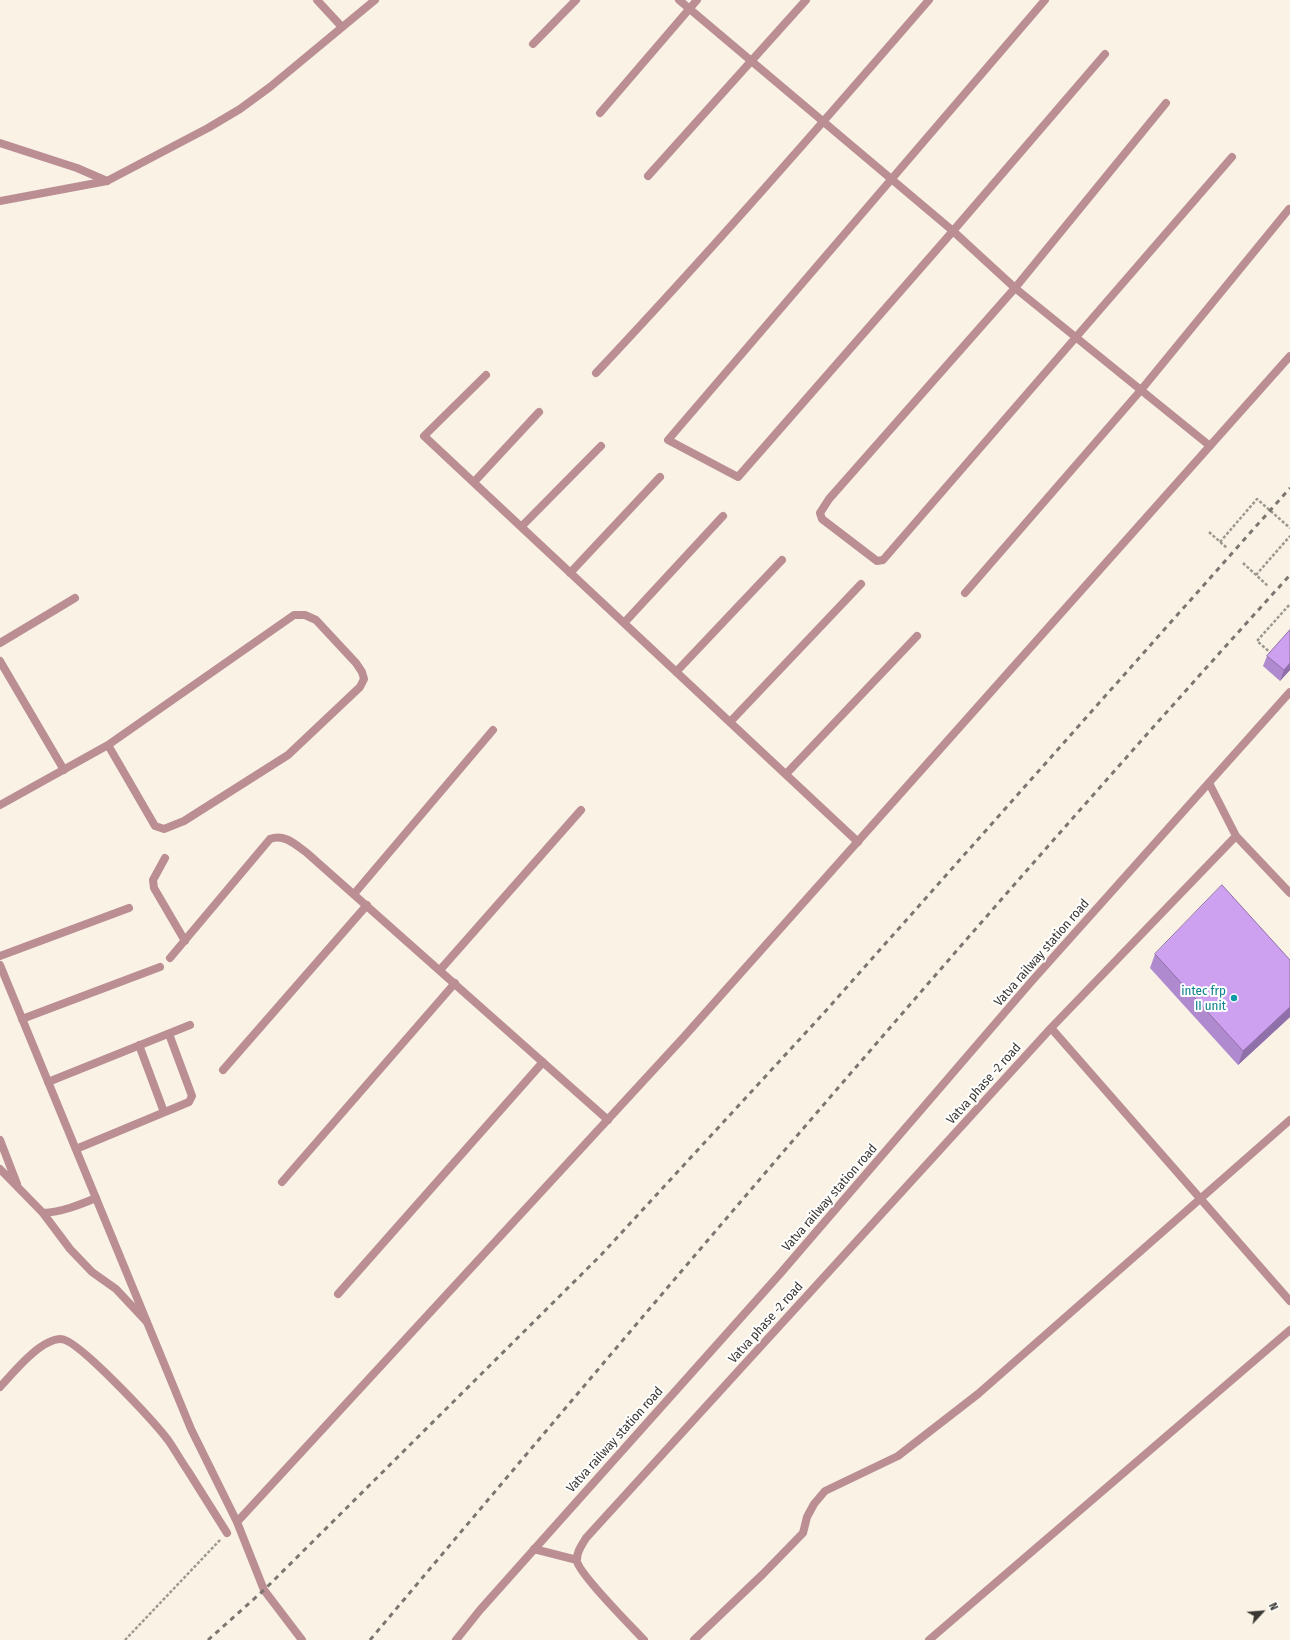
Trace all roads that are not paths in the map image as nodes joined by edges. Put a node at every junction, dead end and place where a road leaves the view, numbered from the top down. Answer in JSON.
{"nodes":[{"id":1,"x":317,"y":0,"type":"edge"},
{"id":2,"x":375,"y":0,"type":"edge"},
{"id":3,"x":576,"y":0,"type":"edge"},
{"id":4,"x":679,"y":0,"type":"edge"},
{"id":5,"x":697,"y":0,"type":"edge"},
{"id":6,"x":806,"y":0,"type":"edge"},
{"id":7,"x":929,"y":0,"type":"edge"},
{"id":8,"x":1045,"y":0,"type":"edge"},
{"id":9,"x":689,"y":9,"type":"junction"},
{"id":10,"x":342,"y":27,"type":"junction"},
{"id":11,"x":534,"y":44,"type":"dead end"},
{"id":12,"x":1105,"y":54,"type":"dead end"},
{"id":13,"x":752,"y":62,"type":"junction"},
{"id":14,"x":1166,"y":103,"type":"dead end"},
{"id":15,"x":600,"y":113,"type":"dead end"},
{"id":16,"x":823,"y":122,"type":"junction"},
{"id":17,"x":0,"y":143,"type":"edge"},
{"id":18,"x":1232,"y":157,"type":"dead end"},
{"id":19,"x":648,"y":176,"type":"dead end"},
{"id":20,"x":891,"y":179,"type":"junction"},
{"id":21,"x":107,"y":181,"type":"junction"},
{"id":22,"x":0,"y":201,"type":"edge"},
{"id":23,"x":1289,"y":209,"type":"edge"},
{"id":24,"x":953,"y":231,"type":"junction"},
{"id":25,"x":1015,"y":288,"type":"junction"},
{"id":26,"x":1076,"y":336,"type":"junction"},
{"id":27,"x":1290,"y":356,"type":"edge"},
{"id":28,"x":596,"y":373,"type":"dead end"},
{"id":29,"x":486,"y":375,"type":"dead end"},
{"id":30,"x":1141,"y":390,"type":"junction"},
{"id":31,"x":539,"y":412,"type":"dead end"},
{"id":32,"x":601,"y":446,"type":"dead end"},
{"id":33,"x":1210,"y":446,"type":"junction"},
{"id":34,"x":660,"y":477,"type":"dead end"},
{"id":35,"x":474,"y":482,"type":"junction"},
{"id":36,"x":723,"y":516,"type":"dead end"},
{"id":37,"x":521,"y":527,"type":"junction"},
{"id":38,"x":782,"y":560,"type":"dead end"},
{"id":39,"x":570,"y":573,"type":"junction"},
{"id":40,"x":861,"y":584,"type":"dead end"},
{"id":41,"x":965,"y":593,"type":"dead end"},
{"id":42,"x":75,"y":598,"type":"dead end"},
{"id":43,"x":624,"y":623,"type":"junction"},
{"id":44,"x":917,"y":636,"type":"dead end"},
{"id":45,"x":0,"y":643,"type":"edge"},
{"id":46,"x":0,"y":660,"type":"edge"},
{"id":47,"x":676,"y":672,"type":"junction"},
{"id":48,"x":1290,"y":692,"type":"edge"},
{"id":49,"x":730,"y":722,"type":"junction"},
{"id":50,"x":493,"y":730,"type":"dead end"},
{"id":51,"x":108,"y":745,"type":"junction"},
{"id":52,"x":64,"y":770,"type":"junction"},
{"id":53,"x":786,"y":774,"type":"junction"},
{"id":54,"x":1209,"y":783,"type":"junction"},
{"id":55,"x":0,"y":805,"type":"edge"},
{"id":56,"x":580,"y":810,"type":"dead end"},
{"id":57,"x":1236,"y":836,"type":"junction"},
{"id":58,"x":858,"y":842,"type":"junction"},
{"id":59,"x":165,"y":858,"type":"dead end"},
{"id":60,"x":1290,"y":893,"type":"edge"},
{"id":61,"x":354,"y":894,"type":"junction"},
{"id":62,"x":367,"y":905,"type":"junction"},
{"id":63,"x":129,"y":908,"type":"dead end"},
{"id":64,"x":184,"y":941,"type":"junction"},
{"id":65,"x":0,"y":956,"type":"edge"},
{"id":66,"x":170,"y":958,"type":"dead end"},
{"id":67,"x":0,"y":965,"type":"edge"},
{"id":68,"x":160,"y":966,"type":"dead end"},
{"id":69,"x":440,"y":970,"type":"junction"},
{"id":70,"x":455,"y":983,"type":"junction"},
{"id":71,"x":22,"y":1019,"type":"junction"},
{"id":72,"x":190,"y":1025,"type":"dead end"},
{"id":73,"x":1051,"y":1028,"type":"junction"},
{"id":74,"x":169,"y":1034,"type":"junction"},
{"id":75,"x":139,"y":1045,"type":"junction"},
{"id":76,"x":543,"y":1062,"type":"junction"},
{"id":77,"x":223,"y":1070,"type":"dead end"},
{"id":78,"x":48,"y":1082,"type":"junction"},
{"id":79,"x":164,"y":1112,"type":"junction"},
{"id":80,"x":608,"y":1120,"type":"junction"},
{"id":81,"x":1290,"y":1120,"type":"edge"},
{"id":82,"x":0,"y":1140,"type":"edge"},
{"id":83,"x":76,"y":1149,"type":"junction"},
{"id":84,"x":0,"y":1169,"type":"edge"},
{"id":85,"x":282,"y":1182,"type":"dead end"},
{"id":86,"x":18,"y":1188,"type":"junction"},
{"id":87,"x":96,"y":1198,"type":"junction"},
{"id":88,"x":1200,"y":1199,"type":"junction"},
{"id":89,"x":43,"y":1213,"type":"junction"},
{"id":90,"x":338,"y":1294,"type":"dead end"},
{"id":91,"x":1290,"y":1301,"type":"edge"},
{"id":92,"x":146,"y":1321,"type":"junction"},
{"id":93,"x":1290,"y":1330,"type":"edge"},
{"id":94,"x":0,"y":1388,"type":"edge"},
{"id":95,"x":237,"y":1522,"type":"junction"},
{"id":96,"x":227,"y":1533,"type":"road end"},
{"id":97,"x":534,"y":1549,"type":"junction"},
{"id":98,"x":577,"y":1560,"type":"junction"},
{"id":99,"x":302,"y":1640,"type":"edge"},
{"id":100,"x":456,"y":1640,"type":"edge"},
{"id":101,"x":644,"y":1640,"type":"edge"},
{"id":102,"x":694,"y":1640,"type":"edge"},
{"id":103,"x":929,"y":1640,"type":"edge"}],
"edges":[{"from":1,"to":10,"type":"street"},
{"from":2,"to":10,"type":"street"},
{"from":3,"to":11,"type":"street"},
{"from":4,"to":9,"type":"street"},
{"from":5,"to":9,"type":"street"},
{"from":6,"to":13,"type":"street"},
{"from":7,"to":16,"type":"street"},
{"from":8,"to":20,"type":"street"},
{"from":9,"to":13,"type":"street"},
{"from":9,"to":15,"type":"street"},
{"from":10,"to":21,"type":"street"},
{"from":12,"to":24,"type":"street"},
{"from":13,"to":16,"type":"street"},
{"from":13,"to":19,"type":"street"},
{"from":14,"to":25,"type":"street"},
{"from":16,"to":20,"type":"street"},
{"from":16,"to":28,"type":"street"},
{"from":17,"to":21,"type":"street"},
{"from":18,"to":26,"type":"street"},
{"from":20,"to":24,"type":"street"},
{"from":20,"to":24,"type":"street"},
{"from":21,"to":22,"type":"street"},
{"from":23,"to":30,"type":"street"},
{"from":24,"to":25,"type":"street"},
{"from":25,"to":26,"type":"street"},
{"from":25,"to":26,"type":"street"},
{"from":26,"to":30,"type":"street"},
{"from":27,"to":33,"type":"street"},
{"from":29,"to":35,"type":"street"},
{"from":30,"to":33,"type":"street"},
{"from":30,"to":41,"type":"street"},
{"from":31,"to":35,"type":"street"},
{"from":32,"to":37,"type":"street"},
{"from":33,"to":58,"type":"street"},
{"from":34,"to":39,"type":"street"},
{"from":35,"to":37,"type":"street"},
{"from":36,"to":43,"type":"street"},
{"from":37,"to":39,"type":"street"},
{"from":38,"to":47,"type":"street"},
{"from":39,"to":43,"type":"street"},
{"from":40,"to":49,"type":"street"},
{"from":42,"to":45,"type":"street"},
{"from":43,"to":47,"type":"street"},
{"from":44,"to":53,"type":"street"},
{"from":46,"to":52,"type":"street"},
{"from":47,"to":49,"type":"street"},
{"from":48,"to":54,"type":"street","name":"Vatva railway station road"},
{"from":49,"to":53,"type":"street"},
{"from":50,"to":61,"type":"street"},
{"from":51,"to":51,"type":"street"},
{"from":51,"to":52,"type":"street"},
{"from":52,"to":55,"type":"street"},
{"from":53,"to":58,"type":"street"},
{"from":54,"to":57,"type":"street"},
{"from":54,"to":97,"type":"street","name":"Vatva railway station road"},
{"from":56,"to":69,"type":"street"},
{"from":57,"to":60,"type":"street"},
{"from":57,"to":73,"type":"street","name":"Vatva phase -2 road"},
{"from":58,"to":80,"type":"street"},
{"from":59,"to":64,"type":"street"},
{"from":61,"to":62,"type":"street"},
{"from":61,"to":64,"type":"street"},
{"from":62,"to":69,"type":"street"},
{"from":62,"to":77,"type":"street"},
{"from":63,"to":65,"type":"street"},
{"from":64,"to":66,"type":"street"},
{"from":67,"to":71,"type":"street"},
{"from":68,"to":71,"type":"street"},
{"from":69,"to":70,"type":"street"},
{"from":70,"to":76,"type":"street"},
{"from":70,"to":85,"type":"street"},
{"from":71,"to":78,"type":"street"},
{"from":72,"to":74,"type":"street"},
{"from":73,"to":88,"type":"street"},
{"from":73,"to":98,"type":"street","name":"Vatva phase -2 road"},
{"from":74,"to":75,"type":"street"},
{"from":74,"to":79,"type":"street"},
{"from":75,"to":78,"type":"street"},
{"from":75,"to":79,"type":"street"},
{"from":76,"to":80,"type":"street"},
{"from":76,"to":90,"type":"street"},
{"from":78,"to":83,"type":"street"},
{"from":79,"to":83,"type":"street"},
{"from":80,"to":95,"type":"street"},
{"from":81,"to":88,"type":"street"},
{"from":82,"to":86,"type":"street"},
{"from":83,"to":87,"type":"street"},
{"from":84,"to":86,"type":"street"},
{"from":86,"to":89,"type":"street"},
{"from":87,"to":89,"type":"street"},
{"from":87,"to":92,"type":"street"},
{"from":88,"to":91,"type":"street"},
{"from":88,"to":102,"type":"street"},
{"from":89,"to":92,"type":"street"},
{"from":92,"to":95,"type":"street"},
{"from":93,"to":103,"type":"street"},
{"from":94,"to":96,"type":"street"},
{"from":95,"to":99,"type":"street"},
{"from":97,"to":98,"type":"street"},
{"from":97,"to":100,"type":"street","name":"Vatva railway station road"},
{"from":98,"to":101,"type":"street"}]}
